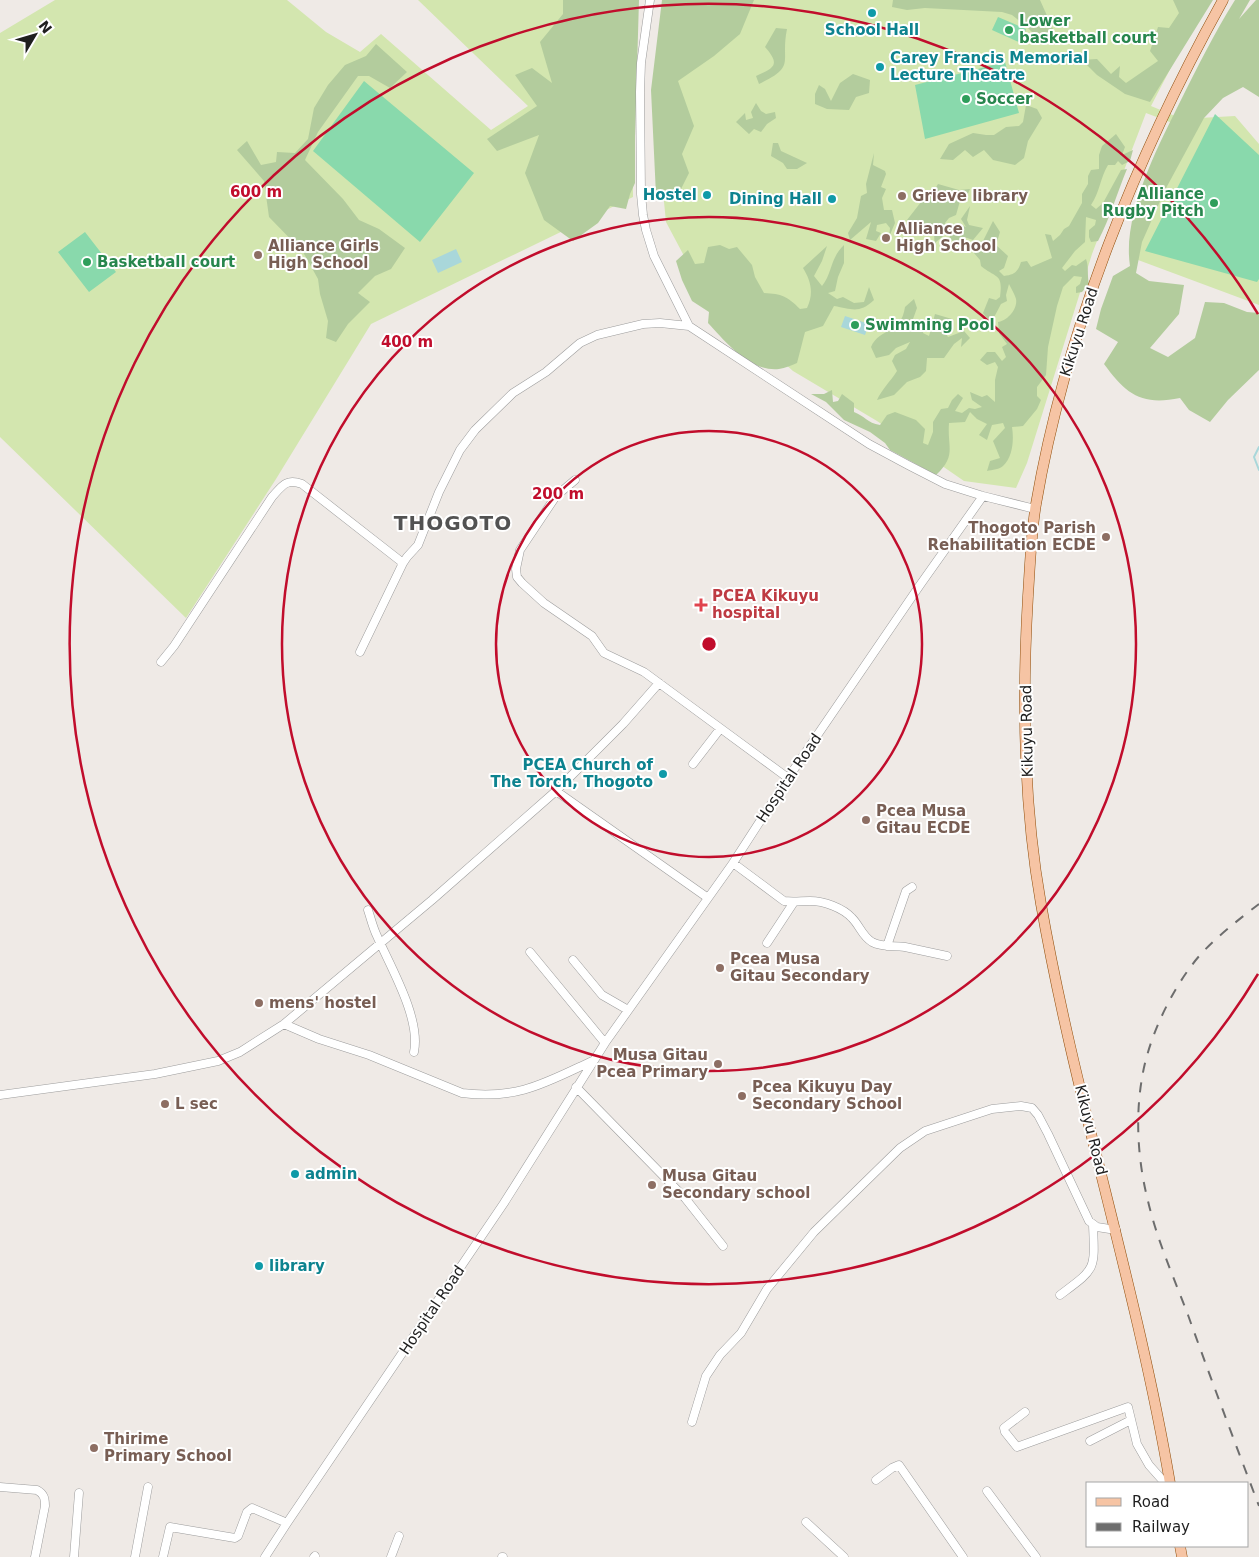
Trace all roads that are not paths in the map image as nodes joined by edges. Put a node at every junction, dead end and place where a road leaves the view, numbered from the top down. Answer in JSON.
{"nodes":[{"id":1,"x":650,"y":0,"type":"edge"},
{"id":2,"x":1223,"y":0,"type":"edge"},
{"id":3,"x":689,"y":326,"type":"junction"},
{"id":4,"x":575,"y":480,"type":"dead end"},
{"id":5,"x":983,"y":496,"type":"junction"},
{"id":6,"x":1035,"y":509,"type":"junction"},
{"id":7,"x":404,"y":563,"type":"junction"},
{"id":8,"x":360,"y":652,"type":"dead end"},
{"id":9,"x":161,"y":662,"type":"dead end"},
{"id":10,"x":659,"y":683,"type":"junction"},
{"id":11,"x":720,"y":729,"type":"junction"},
{"id":12,"x":693,"y":764,"type":"dead end"},
{"id":13,"x":788,"y":778,"type":"junction"},
{"id":14,"x":556,"y":791,"type":"junction"},
{"id":15,"x":733,"y":863,"type":"junction"},
{"id":16,"x":912,"y":887,"type":"dead end"},
{"id":17,"x":708,"y":898,"type":"junction"},
{"id":18,"x":794,"y":902,"type":"junction"},
{"id":19,"x":368,"y":910,"type":"dead end"},
{"id":20,"x":380,"y":943,"type":"junction"},
{"id":21,"x":767,"y":943,"type":"dead end"},
{"id":22,"x":887,"y":946,"type":"junction"},
{"id":23,"x":530,"y":952,"type":"dead end"},
{"id":24,"x":947,"y":956,"type":"dead end"},
{"id":25,"x":573,"y":960,"type":"dead end"},
{"id":26,"x":628,"y":1010,"type":"junction"},
{"id":27,"x":284,"y":1024,"type":"junction"},
{"id":28,"x":606,"y":1043,"type":"junction"},
{"id":29,"x":414,"y":1052,"type":"dead end"},
{"id":30,"x":594,"y":1060,"type":"junction"},
{"id":31,"x":576,"y":1087,"type":"junction"},
{"id":32,"x":0,"y":1095,"type":"edge"},
{"id":33,"x":1093,"y":1225,"type":"junction"},
{"id":34,"x":1116,"y":1230,"type":"junction"},
{"id":35,"x":723,"y":1246,"type":"dead end"},
{"id":36,"x":1060,"y":1295,"type":"dead end"},
{"id":37,"x":1025,"y":1412,"type":"dead end"},
{"id":38,"x":1131,"y":1420,"type":"junction"},
{"id":39,"x":692,"y":1422,"type":"dead end"},
{"id":40,"x":1090,"y":1441,"type":"dead end"},
{"id":41,"x":876,"y":1480,"type":"dead end"},
{"id":42,"x":1163,"y":1482,"type":"edge"},
{"id":43,"x":1170,"y":1482,"type":"edge"},
{"id":44,"x":0,"y":1487,"type":"edge"},
{"id":45,"x":148,"y":1487,"type":"dead end"},
{"id":46,"x":987,"y":1491,"type":"dead end"},
{"id":47,"x":79,"y":1492,"type":"dead end"},
{"id":48,"x":806,"y":1522,"type":"dead end"},
{"id":49,"x":287,"y":1523,"type":"junction"},
{"id":50,"x":399,"y":1536,"type":"dead end"},
{"id":51,"x":35,"y":1557,"type":"edge"},
{"id":52,"x":74,"y":1557,"type":"edge"},
{"id":53,"x":135,"y":1557,"type":"edge"},
{"id":54,"x":163,"y":1557,"type":"edge"},
{"id":55,"x":265,"y":1557,"type":"edge"},
{"id":56,"x":391,"y":1557,"type":"edge"},
{"id":57,"x":844,"y":1557,"type":"edge"},
{"id":58,"x":963,"y":1557,"type":"edge"},
{"id":59,"x":1036,"y":1557,"type":"edge"}],
"edges":[{"from":1,"to":3,"type":"street"},
{"from":2,"to":6,"type":"main road","name":"Kikuyu Road"},
{"from":3,"to":5,"type":"street"},
{"from":3,"to":7,"type":"street"},
{"from":4,"to":10,"type":"street"},
{"from":5,"to":6,"type":"street"},
{"from":5,"to":13,"type":"street","name":"Hospital Road"},
{"from":6,"to":34,"type":"main road","name":"Kikuyu Road"},
{"from":7,"to":8,"type":"street"},
{"from":7,"to":9,"type":"street"},
{"from":10,"to":11,"type":"street"},
{"from":10,"to":14,"type":"street"},
{"from":11,"to":12,"type":"street"},
{"from":11,"to":13,"type":"street"},
{"from":13,"to":15,"type":"street","name":"Hospital Road"},
{"from":14,"to":17,"type":"street"},
{"from":14,"to":20,"type":"street"},
{"from":15,"to":17,"type":"street","name":"Hospital Road"},
{"from":15,"to":18,"type":"street"},
{"from":16,"to":22,"type":"street"},
{"from":17,"to":26,"type":"street","name":"Hospital Road"},
{"from":18,"to":21,"type":"street"},
{"from":18,"to":22,"type":"street"},
{"from":19,"to":20,"type":"street"},
{"from":20,"to":27,"type":"street"},
{"from":20,"to":29,"type":"street"},
{"from":22,"to":24,"type":"street"},
{"from":23,"to":28,"type":"street"},
{"from":25,"to":26,"type":"street"},
{"from":26,"to":28,"type":"street","name":"Hospital Road"},
{"from":27,"to":30,"type":"street"},
{"from":27,"to":32,"type":"street"},
{"from":28,"to":30,"type":"street","name":"Hospital Road"},
{"from":30,"to":31,"type":"street","name":"Hospital Road"},
{"from":31,"to":35,"type":"street"},
{"from":31,"to":49,"type":"street","name":"Hospital Road"},
{"from":33,"to":34,"type":"street"},
{"from":33,"to":36,"type":"street"},
{"from":33,"to":39,"type":"street"},
{"from":34,"to":43,"type":"main road","name":"Kikuyu Road"},
{"from":37,"to":38,"type":"street"},
{"from":38,"to":40,"type":"street"},
{"from":38,"to":42,"type":"street"},
{"from":41,"to":58,"type":"street"},
{"from":44,"to":51,"type":"street"},
{"from":45,"to":53,"type":"street"},
{"from":46,"to":59,"type":"street"},
{"from":47,"to":52,"type":"street"},
{"from":48,"to":57,"type":"street"},
{"from":49,"to":54,"type":"street"},
{"from":49,"to":55,"type":"street","name":"Hospital Road"},
{"from":50,"to":56,"type":"street"}]}
